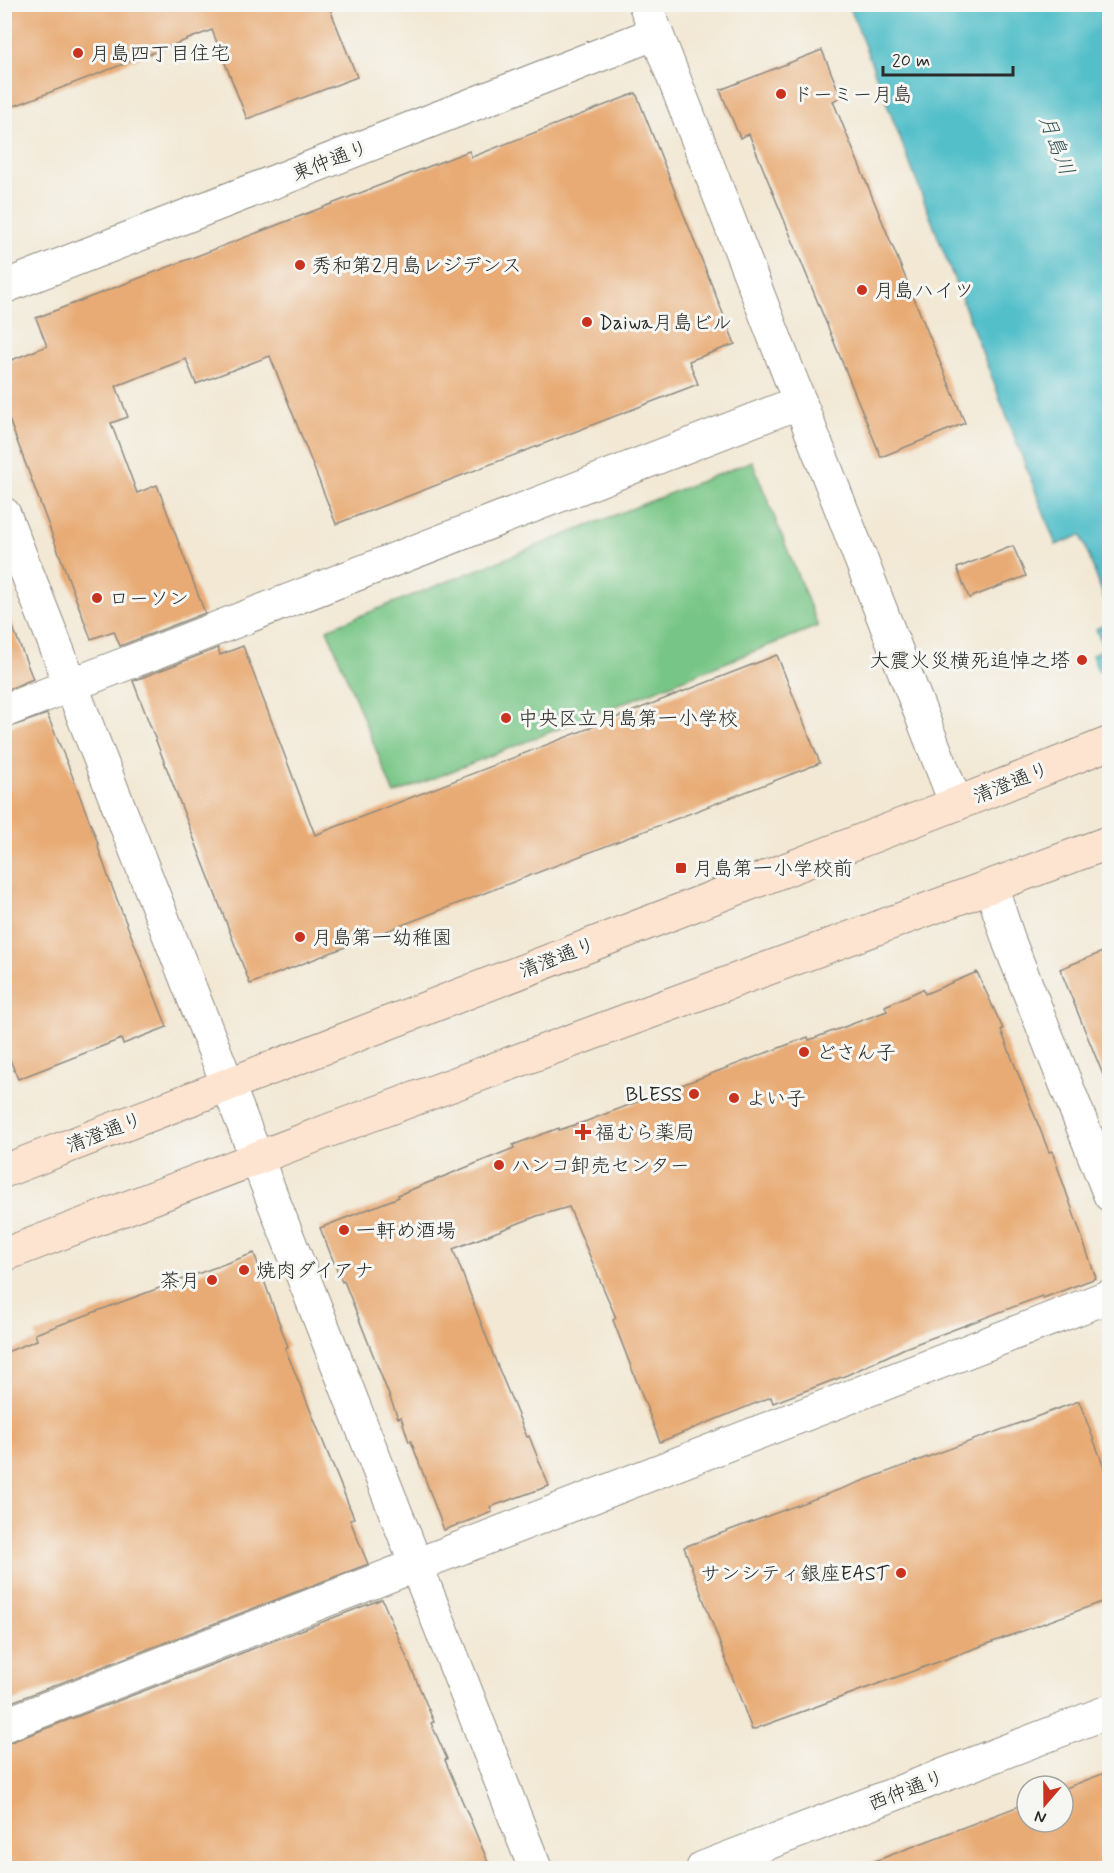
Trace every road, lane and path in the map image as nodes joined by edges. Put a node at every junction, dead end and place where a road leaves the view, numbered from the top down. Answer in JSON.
{"nodes":[{"id":1,"x":651,"y":19,"type":"edge"},
{"id":2,"x":4,"y":287,"type":"edge"},
{"id":3,"x":800,"y":402,"type":"junction"},
{"id":4,"x":4,"y":514,"type":"edge"},
{"id":5,"x":71,"y":686,"type":"junction"},
{"id":6,"x":4,"y":711,"type":"edge"},
{"id":7,"x":1110,"y":743,"type":"edge"},
{"id":8,"x":956,"y":804,"type":"junction"},
{"id":9,"x":1110,"y":842,"type":"edge"},
{"id":10,"x":991,"y":886,"type":"junction"},
{"id":11,"x":227,"y":1084,"type":"junction"},
{"id":12,"x":256,"y":1158,"type":"junction"},
{"id":13,"x":4,"y":1171,"type":"edge"},
{"id":14,"x":1110,"y":1195,"type":"edge"},
{"id":15,"x":4,"y":1256,"type":"edge"},
{"id":16,"x":1110,"y":1296,"type":"edge"},
{"id":17,"x":417,"y":1566,"type":"junction"},
{"id":18,"x":1110,"y":1711,"type":"edge"},
{"id":19,"x":4,"y":1725,"type":"edge"},
{"id":20,"x":536,"y":1869,"type":"edge"},
{"id":21,"x":704,"y":1869,"type":"edge"}],
"edges":[{"from":1,"to":2,"type":"street","name":"東仲通り"},
{"from":1,"to":3,"type":"street"},
{"from":3,"to":5,"type":"street"},
{"from":3,"to":8,"type":"street"},
{"from":4,"to":5,"type":"street"},
{"from":5,"to":6,"type":"street"},
{"from":5,"to":11,"type":"street"},
{"from":7,"to":8,"type":"main road","name":"清澄通り"},
{"from":8,"to":11,"type":"main road","name":"清澄通り"},
{"from":9,"to":10,"type":"main road"},
{"from":10,"to":12,"type":"main road"},
{"from":10,"to":14,"type":"street"},
{"from":11,"to":12,"type":"street"},
{"from":11,"to":13,"type":"main road","name":"清澄通り"},
{"from":12,"to":15,"type":"main road"},
{"from":12,"to":17,"type":"street"},
{"from":16,"to":17,"type":"street"},
{"from":17,"to":19,"type":"street"},
{"from":17,"to":20,"type":"street"},
{"from":18,"to":21,"type":"street","name":"西仲通り"}]}
